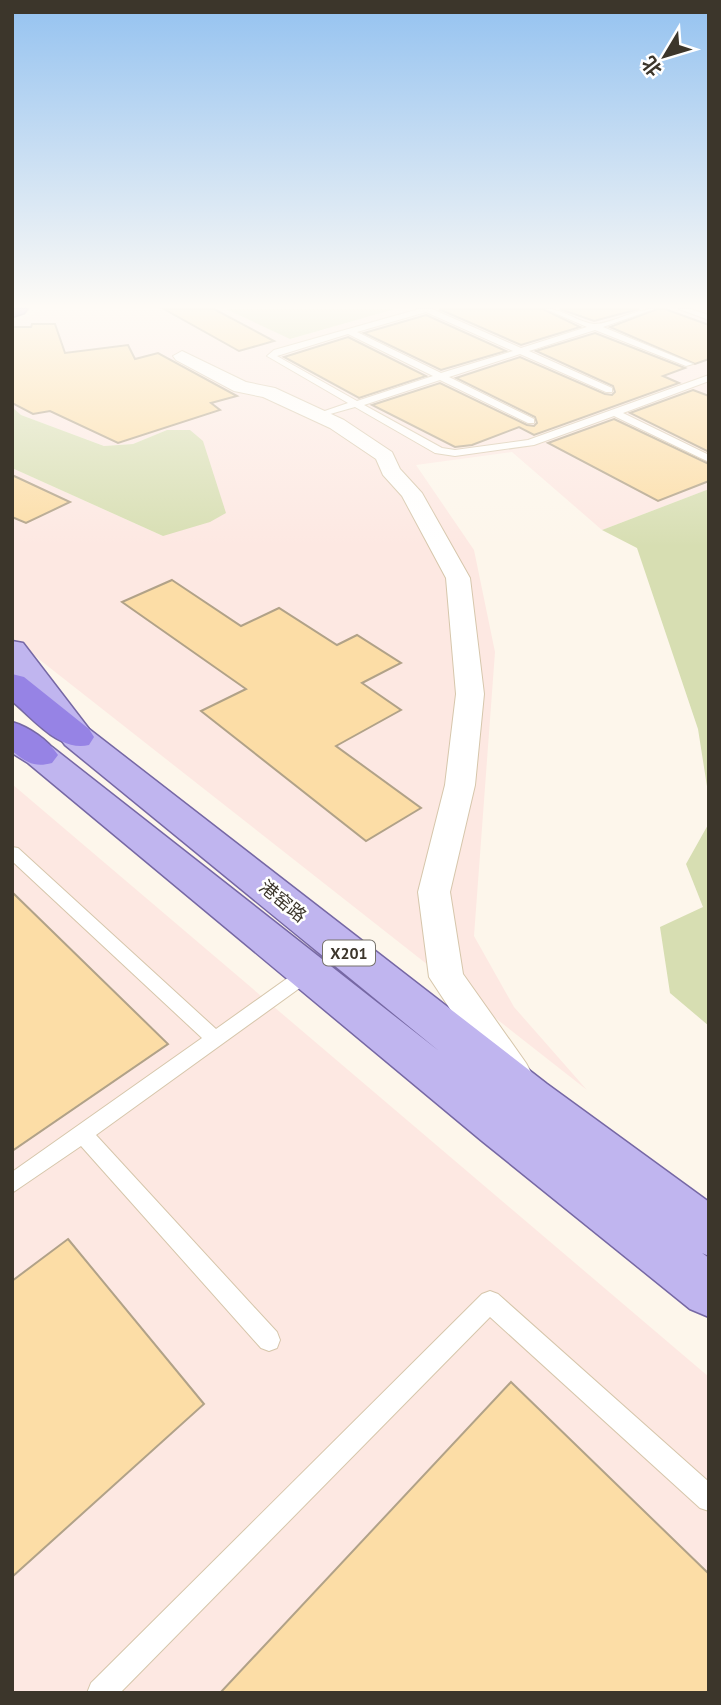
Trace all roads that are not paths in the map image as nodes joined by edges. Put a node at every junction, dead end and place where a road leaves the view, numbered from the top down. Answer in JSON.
{"nodes":[{"id":1,"x":249,"y":389,"type":"edge"},
{"id":2,"x":327,"y":389,"type":"edge"},
{"id":3,"x":401,"y":389,"type":"edge"},
{"id":4,"x":465,"y":389,"type":"edge"},
{"id":5,"x":606,"y":389,"type":"edge"},
{"id":6,"x":681,"y":389,"type":"edge"},
{"id":7,"x":609,"y":390,"type":"dead end"},
{"id":8,"x":354,"y":404,"type":"junction"},
{"id":9,"x":614,"y":412,"type":"junction"},
{"id":10,"x":319,"y":416,"type":"junction"},
{"id":11,"x":530,"y":421,"type":"dead end"},
{"id":12,"x":709,"y":458,"type":"edge"},
{"id":13,"x":12,"y":650,"type":"edge"},
{"id":14,"x":12,"y":684,"type":"edge"},
{"id":15,"x":35,"y":741,"type":"edge"},
{"id":16,"x":12,"y":852,"type":"edge"},
{"id":17,"x":309,"y":972,"type":"junction"},
{"id":18,"x":215,"y":1039,"type":"junction"},
{"id":19,"x":530,"y":1098,"type":"junction"},
{"id":20,"x":82,"y":1134,"type":"junction"},
{"id":21,"x":12,"y":1184,"type":"edge"},
{"id":22,"x":709,"y":1233,"type":"edge"},
{"id":23,"x":709,"y":1291,"type":"edge"},
{"id":24,"x":269,"y":1340,"type":"dead end"},
{"id":25,"x":709,"y":1499,"type":"edge"},
{"id":26,"x":101,"y":1693,"type":"edge"}],
"edges":[{"from":1,"to":10,"type":"street"},
{"from":2,"to":8,"type":"lane"},
{"from":3,"to":8,"type":"lane"},
{"from":4,"to":11,"type":"lane"},
{"from":5,"to":7,"type":"lane"},
{"from":6,"to":9,"type":"lane"},
{"from":8,"to":9,"type":"lane"},
{"from":8,"to":10,"type":"lane"},
{"from":9,"to":12,"type":"lane"},
{"from":10,"to":19,"type":"street"},
{"from":13,"to":15,"type":"main road","name":"港窑路","number":"X201"},
{"from":14,"to":15,"type":"highway"},
{"from":15,"to":17,"type":"main road","name":"港窑路","number":"X201"},
{"from":15,"to":19,"type":"main road","name":"港窑路","number":"X201"},
{"from":16,"to":18,"type":"lane"},
{"from":17,"to":18,"type":"lane"},
{"from":17,"to":23,"type":"main road","name":"港窑路","number":"X201"},
{"from":18,"to":20,"type":"lane"},
{"from":19,"to":22,"type":"main road","name":"港窑路","number":"X201"},
{"from":20,"to":21,"type":"lane"},
{"from":20,"to":24,"type":"lane"},
{"from":25,"to":26,"type":"lane"}]}
